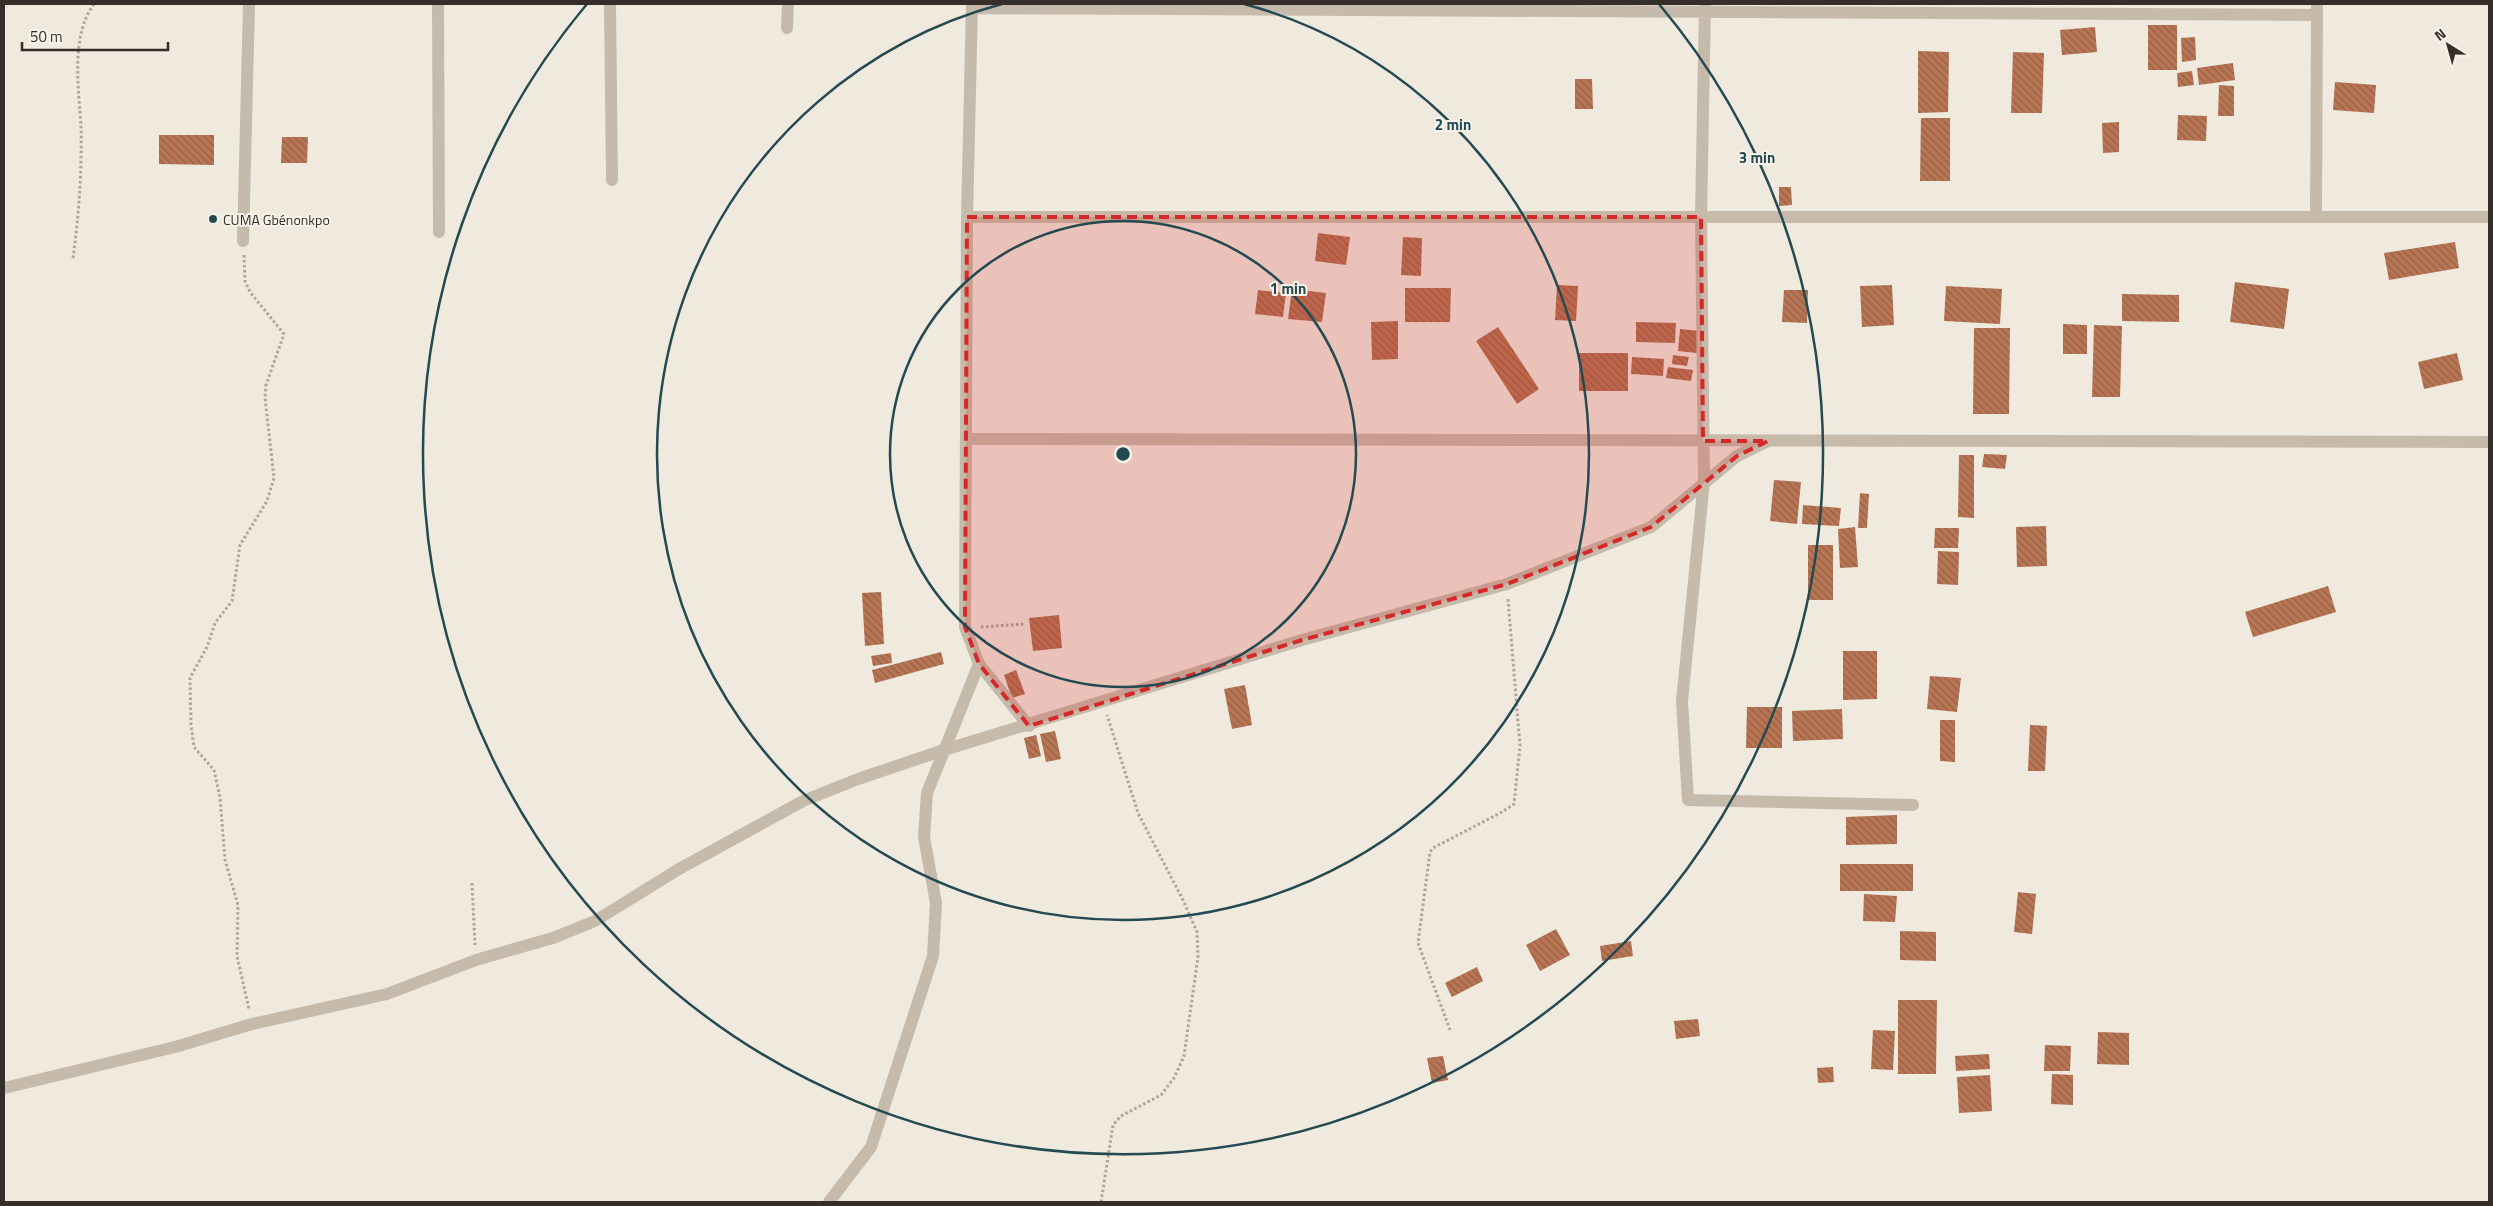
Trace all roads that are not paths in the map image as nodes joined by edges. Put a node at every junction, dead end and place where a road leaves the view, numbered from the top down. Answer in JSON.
{"nodes":[{"id":1,"x":250,"y":4,"type":"edge"},
{"id":2,"x":438,"y":4,"type":"edge"},
{"id":3,"x":610,"y":4,"type":"edge"},
{"id":4,"x":788,"y":4,"type":"edge"},
{"id":5,"x":972,"y":6,"type":"edge"},
{"id":6,"x":1704,"y":8,"type":"edge"},
{"id":7,"x":2317,"y":9,"type":"edge"},
{"id":8,"x":787,"y":28,"type":"dead end"},
{"id":9,"x":612,"y":180,"type":"dead end"},
{"id":10,"x":967,"y":217,"type":"junction"},
{"id":11,"x":2316,"y":217,"type":"junction"},
{"id":12,"x":1701,"y":218,"type":"junction"},
{"id":13,"x":2489,"y":218,"type":"edge"},
{"id":14,"x":439,"y":232,"type":"dead end"},
{"id":15,"x":243,"y":241,"type":"road end"},
{"id":16,"x":966,"y":439,"type":"junction"},
{"id":17,"x":1703,"y":440,"type":"junction"},
{"id":18,"x":1768,"y":441,"type":"junction"},
{"id":19,"x":2489,"y":442,"type":"edge"},
{"id":20,"x":1704,"y":482,"type":"junction"},
{"id":21,"x":979,"y":664,"type":"junction"},
{"id":22,"x":1029,"y":726,"type":"junction"},
{"id":23,"x":944,"y":750,"type":"junction"},
{"id":24,"x":1913,"y":804,"type":"dead end"},
{"id":25,"x":4,"y":1088,"type":"edge"},
{"id":26,"x":829,"y":1202,"type":"edge"}],
"edges":[{"from":1,"to":15,"type":"street"},
{"from":2,"to":14,"type":"street"},
{"from":3,"to":9,"type":"street"},
{"from":4,"to":8,"type":"street"},
{"from":5,"to":6,"type":"street"},
{"from":5,"to":10,"type":"street"},
{"from":6,"to":7,"type":"street"},
{"from":6,"to":12,"type":"street"},
{"from":7,"to":11,"type":"street"},
{"from":10,"to":12,"type":"street"},
{"from":10,"to":16,"type":"street"},
{"from":11,"to":12,"type":"street"},
{"from":11,"to":13,"type":"street"},
{"from":12,"to":17,"type":"street"},
{"from":16,"to":17,"type":"street"},
{"from":16,"to":21,"type":"street"},
{"from":17,"to":18,"type":"street"},
{"from":17,"to":20,"type":"street"},
{"from":18,"to":19,"type":"street"},
{"from":18,"to":20,"type":"street"},
{"from":20,"to":22,"type":"street"},
{"from":20,"to":24,"type":"street"},
{"from":21,"to":22,"type":"street"},
{"from":21,"to":23,"type":"street"},
{"from":22,"to":23,"type":"street"},
{"from":23,"to":25,"type":"street"},
{"from":23,"to":26,"type":"street"}]}
